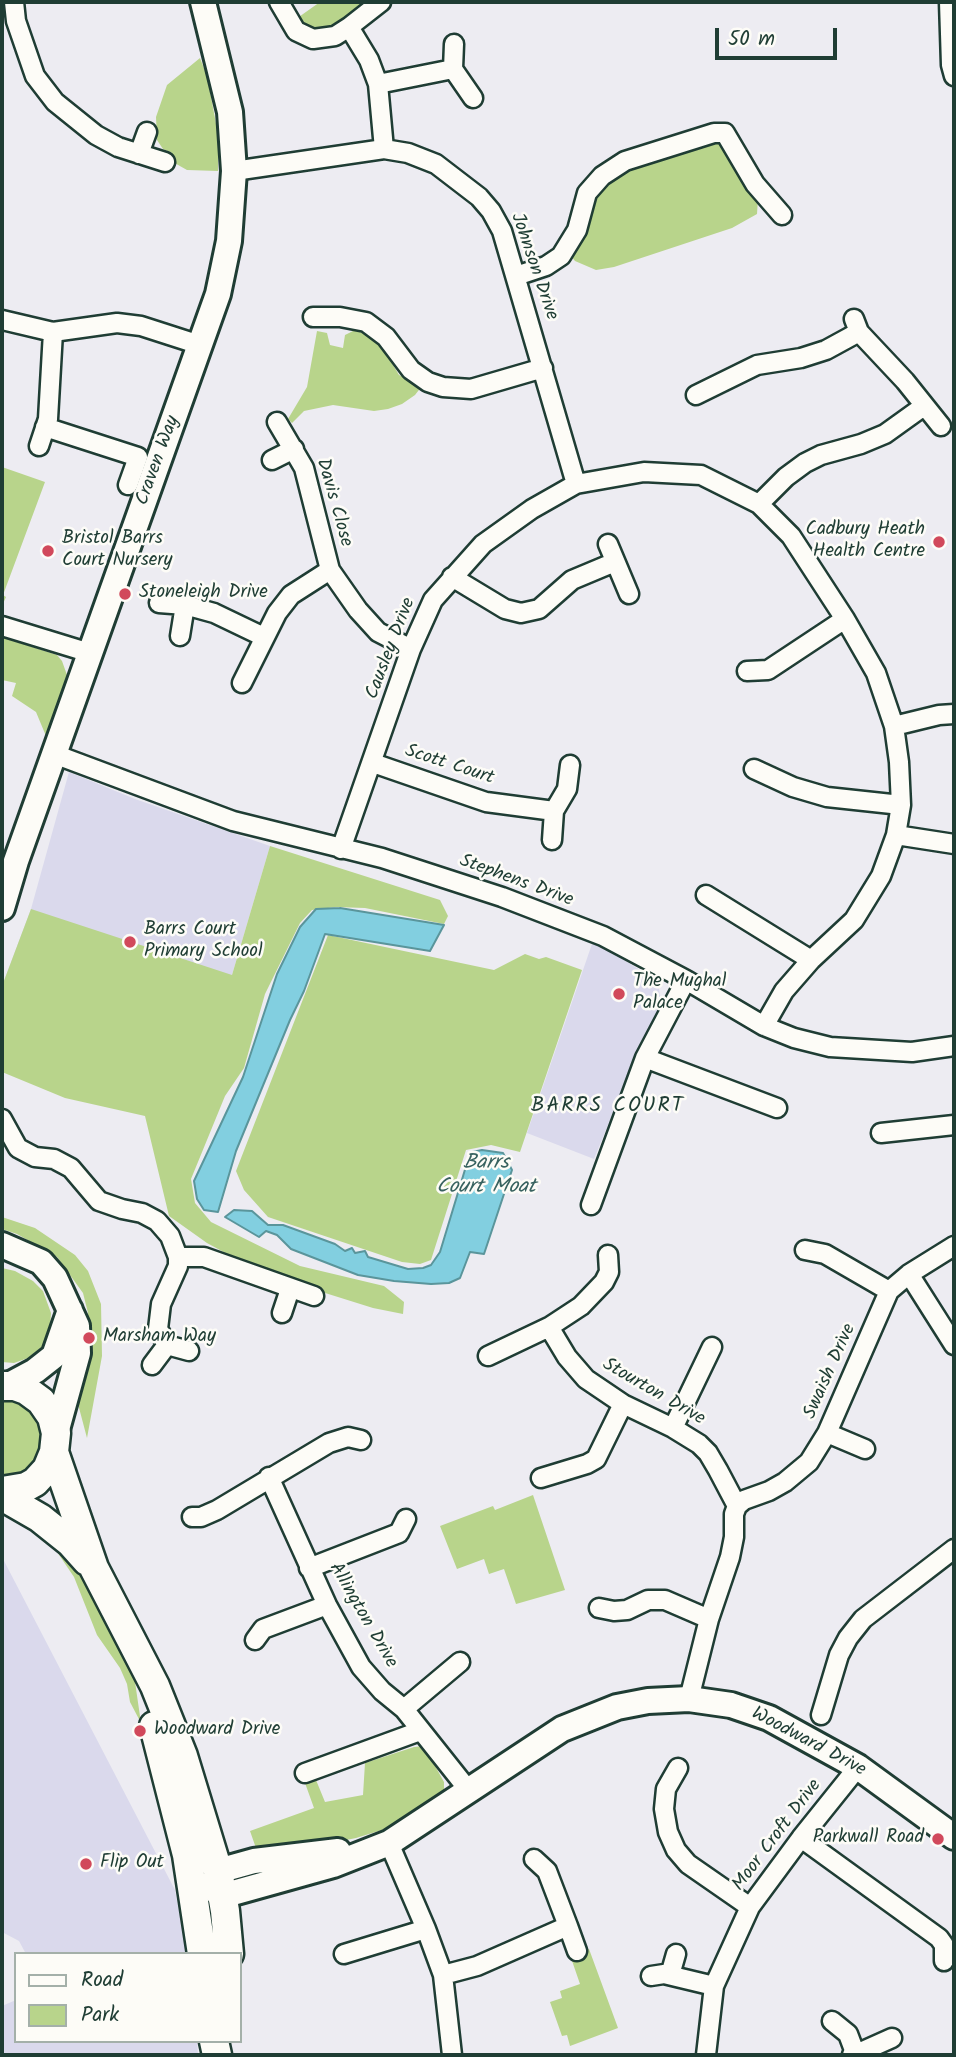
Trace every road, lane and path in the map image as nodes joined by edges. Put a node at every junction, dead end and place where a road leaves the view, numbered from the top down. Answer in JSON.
{"nodes":[{"id":1,"x":14,"y":2,"type":"edge"},
{"id":2,"x":203,"y":2,"type":"edge"},
{"id":3,"x":279,"y":2,"type":"edge"},
{"id":4,"x":381,"y":2,"type":"edge"},
{"id":5,"x":949,"y":2,"type":"edge"},
{"id":6,"x":349,"y":27,"type":"junction"},
{"id":7,"x":454,"y":44,"type":"dead end"},
{"id":8,"x":453,"y":69,"type":"junction"},
{"id":9,"x":954,"y":76,"type":"edge"},
{"id":10,"x":378,"y":84,"type":"junction"},
{"id":11,"x":473,"y":98,"type":"dead end"},
{"id":12,"x":147,"y":131,"type":"dead end"},
{"id":13,"x":384,"y":149,"type":"junction"},
{"id":14,"x":139,"y":153,"type":"junction"},
{"id":15,"x":165,"y":162,"type":"dead end"},
{"id":16,"x":234,"y":171,"type":"junction"},
{"id":17,"x":782,"y":215,"type":"dead end"},
{"id":18,"x":516,"y":276,"type":"junction"},
{"id":19,"x":313,"y":317,"type":"dead end"},
{"id":20,"x":2,"y":320,"type":"edge"},
{"id":21,"x":53,"y":332,"type":"junction"},
{"id":22,"x":200,"y":345,"type":"junction"},
{"id":23,"x":543,"y":368,"type":"junction"},
{"id":24,"x":696,"y":395,"type":"dead end"},
{"id":25,"x":924,"y":406,"type":"junction"},
{"id":26,"x":277,"y":422,"type":"dead end"},
{"id":27,"x":941,"y":426,"type":"dead end"},
{"id":28,"x":45,"y":427,"type":"junction"},
{"id":29,"x":39,"y":446,"type":"dead end"},
{"id":30,"x":294,"y":449,"type":"junction"},
{"id":31,"x":272,"y":460,"type":"dead end"},
{"id":32,"x":576,"y":484,"type":"junction"},
{"id":33,"x":128,"y":485,"type":"dead end"},
{"id":34,"x":759,"y":503,"type":"junction"},
{"id":35,"x":608,"y":544,"type":"dead end"},
{"id":36,"x":615,"y":562,"type":"junction"},
{"id":37,"x":330,"y":570,"type":"junction"},
{"id":38,"x":452,"y":577,"type":"junction"},
{"id":39,"x":629,"y":594,"type":"dead end"},
{"id":40,"x":159,"y":603,"type":"dead end"},
{"id":41,"x":185,"y":605,"type":"junction"},
{"id":42,"x":845,"y":619,"type":"junction"},
{"id":43,"x":2,"y":626,"type":"edge"},
{"id":44,"x":180,"y":636,"type":"dead end"},
{"id":45,"x":264,"y":637,"type":"junction"},
{"id":46,"x":411,"y":649,"type":"junction"},
{"id":47,"x":90,"y":653,"type":"junction"},
{"id":48,"x":747,"y":671,"type":"dead end"},
{"id":49,"x":242,"y":683,"type":"dead end"},
{"id":50,"x":954,"y":714,"type":"edge"},
{"id":51,"x":894,"y":726,"type":"junction"},
{"id":52,"x":54,"y":754,"type":"junction"},
{"id":53,"x":373,"y":763,"type":"junction"},
{"id":54,"x":570,"y":765,"type":"dead end"},
{"id":55,"x":754,"y":769,"type":"dead end"},
{"id":56,"x":901,"y":805,"type":"junction"},
{"id":57,"x":554,"y":811,"type":"junction"},
{"id":58,"x":896,"y":835,"type":"junction"},
{"id":59,"x":552,"y":840,"type":"dead end"},
{"id":60,"x":954,"y":844,"type":"edge"},
{"id":61,"x":341,"y":849,"type":"junction"},
{"id":62,"x":706,"y":895,"type":"dead end"},
{"id":63,"x":2,"y":908,"type":"edge"},
{"id":64,"x":811,"y":960,"type":"junction"},
{"id":65,"x":686,"y":980,"type":"junction"},
{"id":66,"x":764,"y":1026,"type":"junction"},
{"id":67,"x":954,"y":1046,"type":"edge"},
{"id":68,"x":645,"y":1058,"type":"junction"},
{"id":69,"x":777,"y":1108,"type":"dead end"},
{"id":70,"x":2,"y":1119,"type":"edge"},
{"id":71,"x":954,"y":1125,"type":"edge"},
{"id":72,"x":881,"y":1133,"type":"dead end"},
{"id":73,"x":591,"y":1205,"type":"dead end"},
{"id":74,"x":2,"y":1245,"type":"edge"},
{"id":75,"x":954,"y":1246,"type":"edge"},
{"id":76,"x":805,"y":1250,"type":"dead end"},
{"id":77,"x":608,"y":1255,"type":"dead end"},
{"id":78,"x":178,"y":1257,"type":"junction"},
{"id":79,"x":909,"y":1274,"type":"junction"},
{"id":80,"x":290,"y":1289,"type":"junction"},
{"id":81,"x":889,"y":1291,"type":"junction"},
{"id":82,"x":314,"y":1296,"type":"dead end"},
{"id":83,"x":70,"y":1310,"type":"junction"},
{"id":84,"x":282,"y":1313,"type":"dead end"},
{"id":85,"x":549,"y":1327,"type":"junction"},
{"id":86,"x":167,"y":1345,"type":"junction"},
{"id":87,"x":954,"y":1345,"type":"edge"},
{"id":88,"x":712,"y":1347,"type":"dead end"},
{"id":89,"x":189,"y":1351,"type":"dead end"},
{"id":90,"x":488,"y":1356,"type":"dead end"},
{"id":91,"x":152,"y":1365,"type":"dead end"},
{"id":92,"x":5,"y":1386,"type":"edge"},
{"id":93,"x":622,"y":1404,"type":"junction"},
{"id":94,"x":673,"y":1428,"type":"junction"},
{"id":95,"x":827,"y":1433,"type":"junction"},
{"id":96,"x":361,"y":1440,"type":"dead end"},
{"id":97,"x":55,"y":1443,"type":"junction"},
{"id":98,"x":865,"y":1449,"type":"dead end"},
{"id":99,"x":270,"y":1477,"type":"junction"},
{"id":100,"x":541,"y":1478,"type":"dead end"},
{"id":101,"x":2,"y":1494,"type":"edge"},
{"id":102,"x":737,"y":1506,"type":"junction"},
{"id":103,"x":192,"y":1517,"type":"dead end"},
{"id":104,"x":406,"y":1519,"type":"dead end"},
{"id":105,"x":954,"y":1549,"type":"edge"},
{"id":106,"x":94,"y":1568,"type":"junction"},
{"id":107,"x":309,"y":1568,"type":"junction"},
{"id":108,"x":327,"y":1605,"type":"junction"},
{"id":109,"x":599,"y":1608,"type":"dead end"},
{"id":110,"x":709,"y":1619,"type":"junction"},
{"id":111,"x":128,"y":1636,"type":"junction"},
{"id":112,"x":255,"y":1640,"type":"dead end"},
{"id":113,"x":460,"y":1662,"type":"dead end"},
{"id":114,"x":689,"y":1699,"type":"junction"},
{"id":115,"x":404,"y":1709,"type":"junction"},
{"id":116,"x":821,"y":1715,"type":"dead end"},
{"id":117,"x":420,"y":1731,"type":"junction"},
{"id":118,"x":858,"y":1767,"type":"junction"},
{"id":119,"x":678,"y":1768,"type":"dead end"},
{"id":120,"x":305,"y":1773,"type":"dead end"},
{"id":121,"x":470,"y":1792,"type":"junction"},
{"id":122,"x":954,"y":1837,"type":"edge"},
{"id":123,"x":801,"y":1838,"type":"junction"},
{"id":124,"x":389,"y":1843,"type":"junction"},
{"id":125,"x":534,"y":1859,"type":"dead end"},
{"id":126,"x":188,"y":1860,"type":"junction"},
{"id":127,"x":217,"y":1885,"type":"junction"},
{"id":128,"x":750,"y":1908,"type":"junction"},
{"id":129,"x":568,"y":1926,"type":"junction"},
{"id":130,"x":426,"y":1929,"type":"junction"},
{"id":131,"x":577,"y":1951,"type":"dead end"},
{"id":132,"x":202,"y":1952,"type":"edge"},
{"id":133,"x":213,"y":1952,"type":"edge"},
{"id":134,"x":229,"y":1952,"type":"edge"},
{"id":135,"x":344,"y":1954,"type":"dead end"},
{"id":136,"x":676,"y":1954,"type":"dead end"},
{"id":137,"x":944,"y":1961,"type":"dead end"},
{"id":138,"x":443,"y":1975,"type":"junction"},
{"id":139,"x":670,"y":1975,"type":"junction"},
{"id":140,"x":651,"y":1976,"type":"dead end"},
{"id":141,"x":714,"y":1986,"type":"junction"},
{"id":142,"x":832,"y":2021,"type":"dead end"},
{"id":143,"x":892,"y":2038,"type":"dead end"},
{"id":144,"x":457,"y":2054,"type":"edge"},
{"id":145,"x":706,"y":2055,"type":"edge"},
{"id":146,"x":853,"y":2055,"type":"edge"}],
"edges":[{"from":1,"to":14,"type":"street"},
{"from":2,"to":16,"type":"street","name":"Craven Way"},
{"from":3,"to":6,"type":"street"},
{"from":4,"to":6,"type":"street"},
{"from":5,"to":9,"type":"street"},
{"from":6,"to":10,"type":"street"},
{"from":7,"to":8,"type":"street"},
{"from":8,"to":10,"type":"street"},
{"from":8,"to":11,"type":"street"},
{"from":10,"to":13,"type":"street"},
{"from":12,"to":14,"type":"street"},
{"from":13,"to":16,"type":"street","name":"Johnson Drive"},
{"from":13,"to":18,"type":"street","name":"Johnson Drive"},
{"from":14,"to":15,"type":"street"},
{"from":16,"to":22,"type":"street","name":"Craven Way"},
{"from":17,"to":18,"type":"street"},
{"from":18,"to":23,"type":"street","name":"Johnson Drive"},
{"from":19,"to":23,"type":"street"},
{"from":20,"to":21,"type":"street"},
{"from":21,"to":22,"type":"street"},
{"from":21,"to":28,"type":"street"},
{"from":22,"to":47,"type":"street","name":"Craven Way"},
{"from":23,"to":32,"type":"street","name":"Johnson Drive"},
{"from":24,"to":25,"type":"street"},
{"from":25,"to":27,"type":"street"},
{"from":25,"to":34,"type":"street"},
{"from":26,"to":30,"type":"street","name":"Davis Close"},
{"from":28,"to":29,"type":"street"},
{"from":28,"to":33,"type":"street"},
{"from":30,"to":31,"type":"street","name":"Davis Close"},
{"from":30,"to":37,"type":"street","name":"Davis Close"},
{"from":32,"to":34,"type":"street","name":"Causley Drive"},
{"from":32,"to":38,"type":"street","name":"Causley Drive"},
{"from":34,"to":42,"type":"street","name":"Causley Drive"},
{"from":35,"to":36,"type":"street"},
{"from":36,"to":38,"type":"street"},
{"from":36,"to":39,"type":"street"},
{"from":37,"to":45,"type":"street","name":"Davis Close"},
{"from":37,"to":46,"type":"street","name":"Davis Close"},
{"from":38,"to":46,"type":"street","name":"Causley Drive"},
{"from":40,"to":41,"type":"street"},
{"from":41,"to":44,"type":"street"},
{"from":41,"to":45,"type":"street"},
{"from":42,"to":48,"type":"street"},
{"from":42,"to":51,"type":"street","name":"Causley Drive"},
{"from":43,"to":47,"type":"street"},
{"from":45,"to":49,"type":"street","name":"Davis Close"},
{"from":46,"to":53,"type":"street","name":"Causley Drive"},
{"from":47,"to":52,"type":"street","name":"Craven Way"},
{"from":50,"to":51,"type":"street"},
{"from":51,"to":56,"type":"street","name":"Causley Drive"},
{"from":52,"to":61,"type":"street","name":"Stephens Drive"},
{"from":52,"to":63,"type":"street","name":"Craven Way"},
{"from":53,"to":57,"type":"street","name":"Scott Court"},
{"from":53,"to":61,"type":"street","name":"Causley Drive"},
{"from":54,"to":57,"type":"street"},
{"from":55,"to":56,"type":"street"},
{"from":56,"to":58,"type":"street","name":"Causley Drive"},
{"from":57,"to":59,"type":"street"},
{"from":58,"to":60,"type":"street"},
{"from":58,"to":64,"type":"street","name":"Causley Drive"},
{"from":61,"to":65,"type":"street","name":"Stephens Drive"},
{"from":62,"to":64,"type":"street"},
{"from":64,"to":66,"type":"street","name":"Causley Drive"},
{"from":65,"to":66,"type":"street","name":"Stephens Drive"},
{"from":65,"to":68,"type":"street"},
{"from":66,"to":67,"type":"street","name":"Stephens Drive"},
{"from":68,"to":69,"type":"street"},
{"from":68,"to":73,"type":"street"},
{"from":70,"to":78,"type":"street"},
{"from":71,"to":72,"type":"street"},
{"from":74,"to":83,"type":"street"},
{"from":75,"to":79,"type":"street","name":"Swaish Drive"},
{"from":76,"to":81,"type":"street"},
{"from":77,"to":85,"type":"street"},
{"from":78,"to":80,"type":"street"},
{"from":78,"to":86,"type":"street"},
{"from":79,"to":81,"type":"street","name":"Swaish Drive"},
{"from":79,"to":87,"type":"street"},
{"from":80,"to":82,"type":"street"},
{"from":80,"to":84,"type":"street"},
{"from":81,"to":95,"type":"street","name":"Swaish Drive"},
{"from":83,"to":92,"type":"street"},
{"from":83,"to":97,"type":"street"},
{"from":85,"to":90,"type":"street"},
{"from":85,"to":93,"type":"street","name":"Stourton Drive"},
{"from":86,"to":89,"type":"street"},
{"from":86,"to":91,"type":"street"},
{"from":88,"to":94,"type":"street"},
{"from":92,"to":97,"type":"main road"},
{"from":93,"to":94,"type":"street","name":"Stourton Drive"},
{"from":93,"to":100,"type":"street"},
{"from":94,"to":102,"type":"street","name":"Stourton Drive"},
{"from":95,"to":98,"type":"street"},
{"from":95,"to":102,"type":"street","name":"Swaish Drive"},
{"from":96,"to":99,"type":"street"},
{"from":97,"to":101,"type":"main road"},
{"from":97,"to":106,"type":"main road"},
{"from":99,"to":103,"type":"street"},
{"from":99,"to":107,"type":"street","name":"Allington Drive"},
{"from":101,"to":106,"type":"main road"},
{"from":102,"to":110,"type":"street"},
{"from":104,"to":107,"type":"street"},
{"from":105,"to":116,"type":"street"},
{"from":106,"to":111,"type":"main road"},
{"from":107,"to":108,"type":"street","name":"Allington Drive"},
{"from":108,"to":112,"type":"street"},
{"from":108,"to":115,"type":"street","name":"Allington Drive"},
{"from":109,"to":110,"type":"street"},
{"from":110,"to":114,"type":"street"},
{"from":111,"to":126,"type":"main road"},
{"from":111,"to":127,"type":"main road"},
{"from":113,"to":115,"type":"street"},
{"from":114,"to":118,"type":"street","name":"Woodward Drive"},
{"from":114,"to":121,"type":"street","name":"Woodward Drive"},
{"from":115,"to":117,"type":"street","name":"Allington Drive"},
{"from":117,"to":120,"type":"street"},
{"from":117,"to":121,"type":"street","name":"Allington Drive"},
{"from":118,"to":122,"type":"street","name":"Woodward Drive"},
{"from":118,"to":123,"type":"street","name":"Moor Croft Drive"},
{"from":119,"to":128,"type":"street"},
{"from":121,"to":124,"type":"street","name":"Woodward Drive"},
{"from":123,"to":128,"type":"street","name":"Moor Croft Drive"},
{"from":123,"to":137,"type":"street"},
{"from":124,"to":127,"type":"street","name":"Woodward Drive"},
{"from":124,"to":130,"type":"street"},
{"from":125,"to":129,"type":"street"},
{"from":126,"to":127,"type":"street"},
{"from":126,"to":132,"type":"main road"},
{"from":127,"to":133,"type":"main road"},
{"from":127,"to":134,"type":"main road"},
{"from":128,"to":141,"type":"street","name":"Moor Croft Drive"},
{"from":129,"to":131,"type":"street"},
{"from":129,"to":138,"type":"street"},
{"from":130,"to":135,"type":"street"},
{"from":130,"to":138,"type":"street"},
{"from":136,"to":139,"type":"street"},
{"from":138,"to":144,"type":"street"},
{"from":139,"to":140,"type":"street"},
{"from":139,"to":141,"type":"street"},
{"from":141,"to":145,"type":"street","name":"Moor Croft Drive"},
{"from":142,"to":146,"type":"street"},
{"from":143,"to":146,"type":"street"}]}
